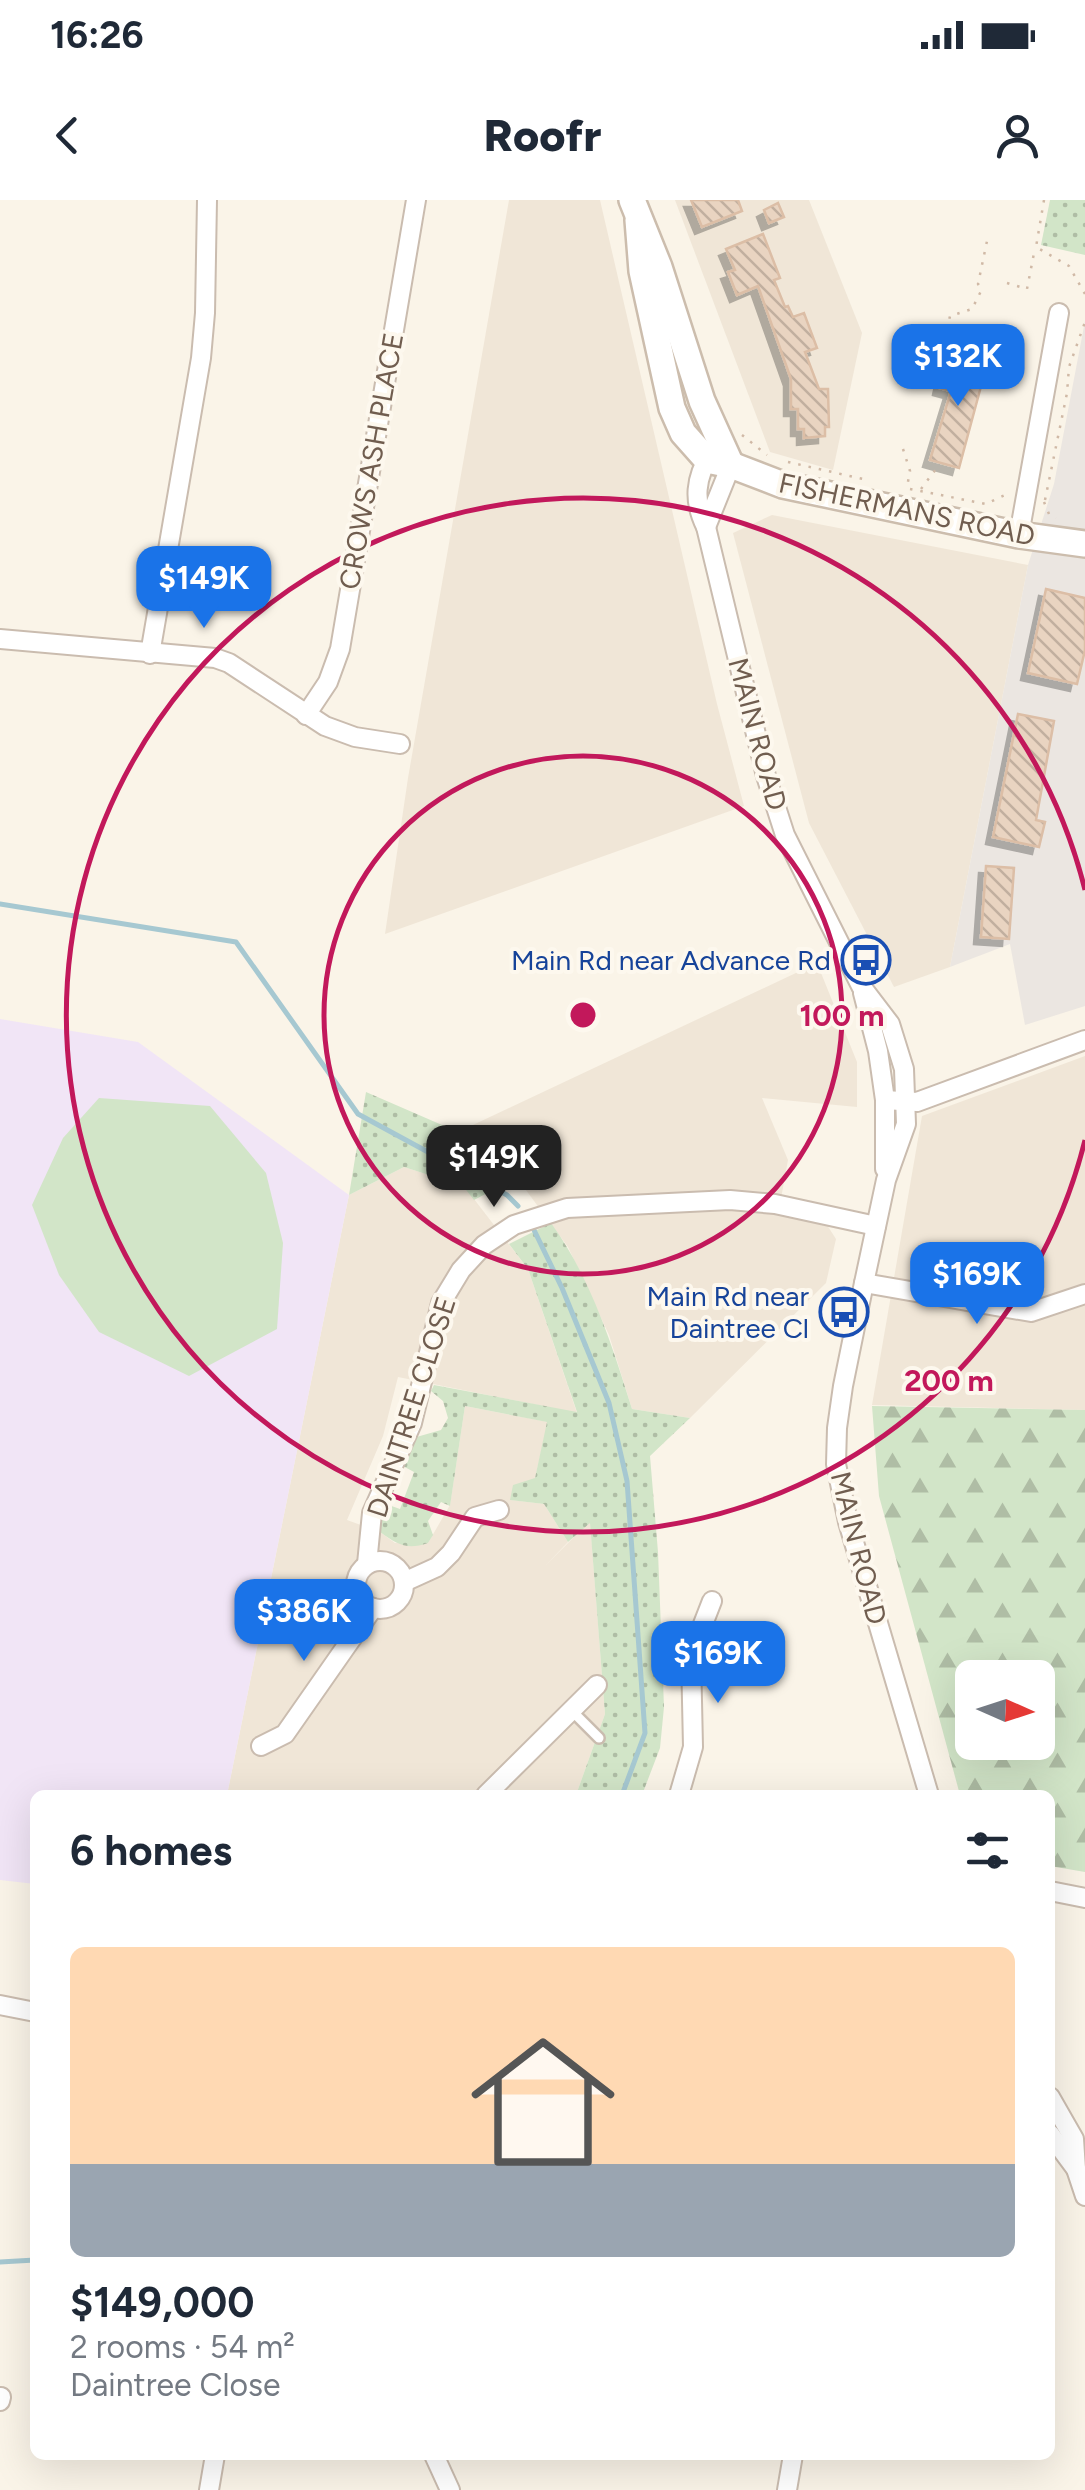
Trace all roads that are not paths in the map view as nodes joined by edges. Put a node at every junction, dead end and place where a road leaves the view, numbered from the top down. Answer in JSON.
{"nodes":[{"id":1,"x":207,"y":200,"type":"edge"},
{"id":2,"x":416,"y":200,"type":"edge"},
{"id":3,"x":635,"y":210,"type":"edge"},
{"id":4,"x":1059,"y":313,"type":"dead end"},
{"id":5,"x":724,"y":449,"type":"junction"},
{"id":6,"x":1019,"y":535,"type":"junction"},
{"id":7,"x":1085,"y":544,"type":"edge"},
{"id":8,"x":0,"y":638,"type":"edge"},
{"id":9,"x":150,"y":654,"type":"junction"},
{"id":10,"x":306,"y":715,"type":"junction"},
{"id":11,"x":400,"y":744,"type":"dead end"},
{"id":12,"x":861,"y":986,"type":"junction"},
{"id":13,"x":1085,"y":1040,"type":"edge"},
{"id":14,"x":885,"y":1100,"type":"junction"},
{"id":15,"x":907,"y":1102,"type":"junction"},
{"id":16,"x":886,"y":1180,"type":"junction"},
{"id":17,"x":876,"y":1226,"type":"junction"},
{"id":18,"x":864,"y":1282,"type":"junction"},
{"id":19,"x":1085,"y":1294,"type":"edge"},
{"id":20,"x":499,"y":1510,"type":"dead end"},
{"id":21,"x":367,"y":1564,"type":"junction"},
{"id":22,"x":404,"y":1582,"type":"junction"},
{"id":23,"x":712,"y":1601,"type":"dead end"},
{"id":24,"x":373,"y":1608,"type":"junction"},
{"id":25,"x":597,"y":1685,"type":"dead end"},
{"id":26,"x":572,"y":1712,"type":"junction"},
{"id":27,"x":599,"y":1738,"type":"dead end"},
{"id":28,"x":261,"y":1746,"type":"dead end"},
{"id":29,"x":491,"y":1790,"type":"edge"},
{"id":30,"x":680,"y":1790,"type":"edge"},
{"id":31,"x":928,"y":1790,"type":"edge"},
{"id":32,"x":1055,"y":1892,"type":"edge"},
{"id":33,"x":1085,"y":1898,"type":"edge"},
{"id":34,"x":0,"y":2005,"type":"edge"},
{"id":35,"x":30,"y":2011,"type":"edge"},
{"id":36,"x":1055,"y":2105,"type":"edge"},
{"id":37,"x":1055,"y":2141,"type":"edge"},
{"id":38,"x":1076,"y":2169,"type":"junction"},
{"id":39,"x":1085,"y":2196,"type":"edge"},
{"id":40,"x":215,"y":2460,"type":"edge"},
{"id":41,"x":436,"y":2460,"type":"edge"},
{"id":42,"x":791,"y":2460,"type":"edge"},
{"id":43,"x":212,"y":2488,"type":"edge"},
{"id":44,"x":450,"y":2490,"type":"edge"},
{"id":45,"x":787,"y":2490,"type":"edge"}],
"edges":[{"from":1,"to":9,"type":"street"},
{"from":2,"to":10,"type":"street","name":"CROWS ASH PLACE"},
{"from":3,"to":5,"type":"main road"},
{"from":4,"to":6,"type":"street"},
{"from":5,"to":6,"type":"main road","name":"FISHERMANS ROAD"},
{"from":5,"to":12,"type":"street","name":"MAIN ROAD"},
{"from":6,"to":7,"type":"main road","name":"FISHERMANS ROAD"},
{"from":8,"to":9,"type":"street"},
{"from":9,"to":10,"type":"street"},
{"from":10,"to":11,"type":"street"},
{"from":12,"to":14,"type":"street","name":"MAIN ROAD"},
{"from":12,"to":15,"type":"street","name":"MAIN ROAD"},
{"from":13,"to":15,"type":"street"},
{"from":14,"to":15,"type":"street"},
{"from":14,"to":16,"type":"street","name":"MAIN ROAD"},
{"from":15,"to":16,"type":"street","name":"MAIN ROAD"},
{"from":16,"to":17,"type":"street","name":"MAIN ROAD"},
{"from":17,"to":18,"type":"street","name":"MAIN ROAD"},
{"from":17,"to":21,"type":"street","name":"DAINTREE CLOSE"},
{"from":18,"to":19,"type":"street"},
{"from":18,"to":31,"type":"street","name":"MAIN ROAD"},
{"from":20,"to":22,"type":"street"},
{"from":21,"to":22,"type":"street"},
{"from":21,"to":24,"type":"street"},
{"from":22,"to":24,"type":"street"},
{"from":23,"to":30,"type":"street"},
{"from":24,"to":28,"type":"street"},
{"from":25,"to":26,"type":"street"},
{"from":26,"to":27,"type":"lane"},
{"from":26,"to":29,"type":"street"},
{"from":32,"to":33,"type":"street"},
{"from":34,"to":35,"type":"street"},
{"from":36,"to":38,"type":"street"},
{"from":37,"to":38,"type":"street"},
{"from":38,"to":39,"type":"street"},
{"from":40,"to":43,"type":"street"},
{"from":41,"to":44,"type":"street"},
{"from":42,"to":45,"type":"street"}]}
